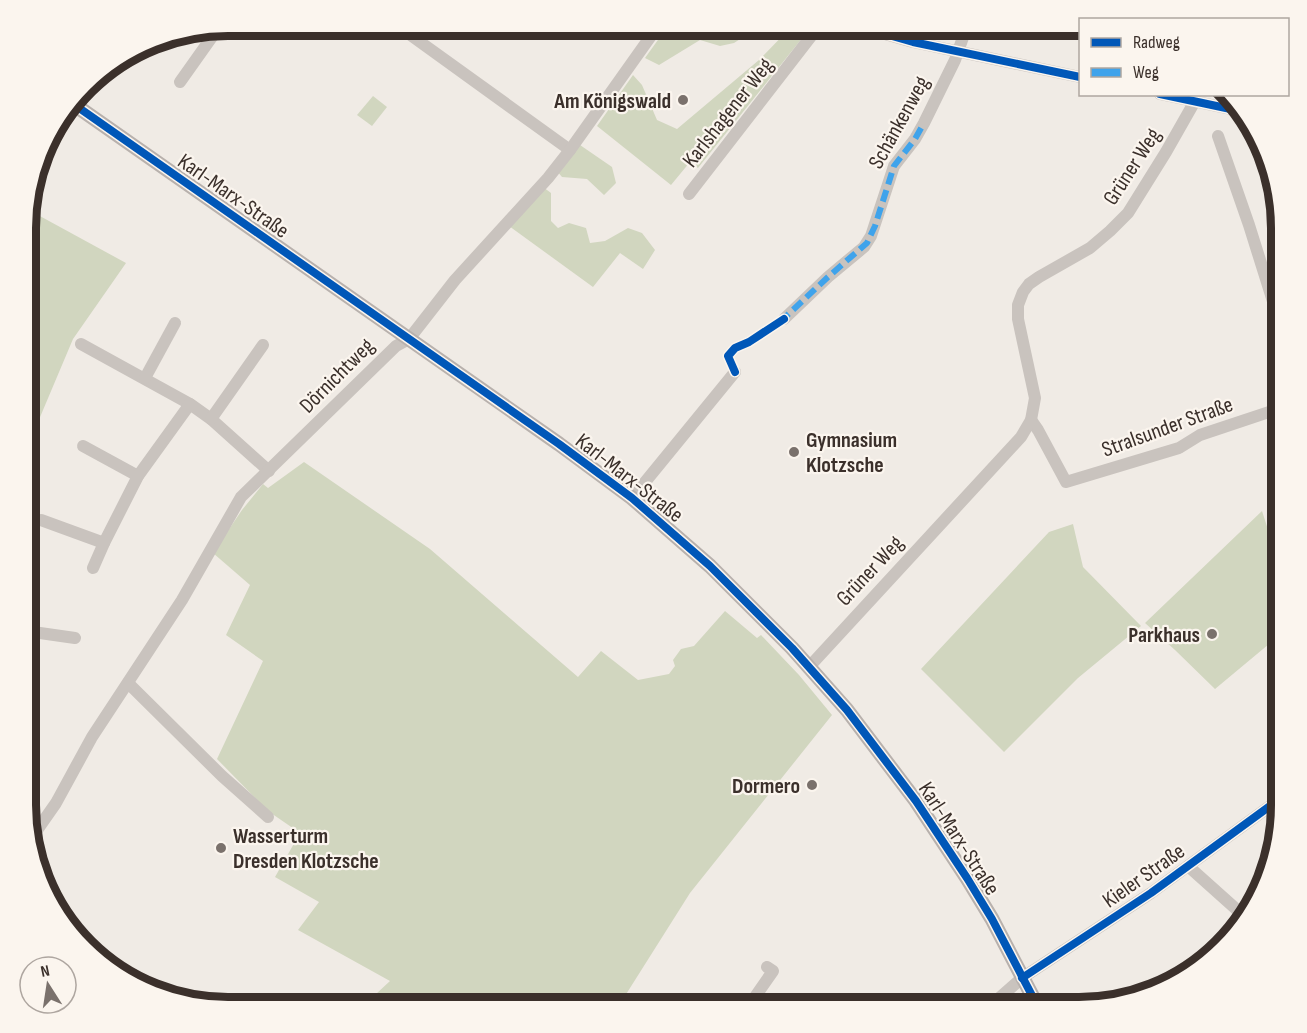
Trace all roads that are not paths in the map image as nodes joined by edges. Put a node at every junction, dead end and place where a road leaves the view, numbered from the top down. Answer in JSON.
{"nodes":[{"id":1,"x":412,"y":36,"type":"edge"},
{"id":2,"x":651,"y":36,"type":"edge"},
{"id":3,"x":811,"y":36,"type":"edge"},
{"id":4,"x":894,"y":36,"type":"edge"},
{"id":5,"x":964,"y":36,"type":"edge"},
{"id":6,"x":212,"y":37,"type":"edge"},
{"id":7,"x":958,"y":52,"type":"junction"},
{"id":8,"x":1079,"y":78,"type":"edge"},
{"id":9,"x":180,"y":82,"type":"dead end"},
{"id":10,"x":1170,"y":96,"type":"edge"},
{"id":11,"x":1213,"y":100,"type":"edge"},
{"id":12,"x":1195,"y":102,"type":"junction"},
{"id":13,"x":79,"y":108,"type":"edge"},
{"id":14,"x":1218,"y":136,"type":"dead end"},
{"id":15,"x":570,"y":150,"type":"junction"},
{"id":16,"x":689,"y":194,"type":"dead end"},
{"id":17,"x":1271,"y":295,"type":"edge"},
{"id":18,"x":784,"y":319,"type":"dead end"},
{"id":19,"x":175,"y":323,"type":"dead end"},
{"id":20,"x":409,"y":339,"type":"junction"},
{"id":21,"x":81,"y":344,"type":"dead end"},
{"id":22,"x":264,"y":345,"type":"dead end"},
{"id":23,"x":735,"y":372,"type":"dead end"},
{"id":24,"x":145,"y":378,"type":"junction"},
{"id":25,"x":190,"y":404,"type":"junction"},
{"id":26,"x":1271,"y":411,"type":"edge"},
{"id":27,"x":211,"y":419,"type":"junction"},
{"id":28,"x":1031,"y":420,"type":"junction"},
{"id":29,"x":83,"y":446,"type":"dead end"},
{"id":30,"x":269,"y":471,"type":"junction"},
{"id":31,"x":138,"y":476,"type":"junction"},
{"id":32,"x":632,"y":498,"type":"junction"},
{"id":33,"x":41,"y":520,"type":"dead end"},
{"id":34,"x":104,"y":543,"type":"junction"},
{"id":35,"x":93,"y":568,"type":"dead end"},
{"id":36,"x":36,"y":632,"type":"edge"},
{"id":37,"x":75,"y":638,"type":"dead end"},
{"id":38,"x":809,"y":667,"type":"junction"},
{"id":39,"x":128,"y":683,"type":"junction"},
{"id":40,"x":1271,"y":805,"type":"edge"},
{"id":41,"x":268,"y":817,"type":"dead end"},
{"id":42,"x":38,"y":829,"type":"edge"},
{"id":43,"x":1188,"y":866,"type":"junction"},
{"id":44,"x":1239,"y":912,"type":"edge"},
{"id":45,"x":767,"y":967,"type":"dead end"},
{"id":46,"x":1022,"y":978,"type":"junction"},
{"id":47,"x":755,"y":997,"type":"edge"},
{"id":48,"x":1000,"y":997,"type":"edge"},
{"id":49,"x":1032,"y":997,"type":"edge"}],
"edges":[{"from":1,"to":15,"type":"street"},
{"from":2,"to":15,"type":"street","name":"Dörnichtweg"},
{"from":3,"to":16,"type":"street","name":"Karlshagener Weg"},
{"from":4,"to":7,"type":"street"},
{"from":5,"to":7,"type":"street","name":"Schänkenweg"},
{"from":6,"to":9,"type":"street"},
{"from":7,"to":8,"type":"street"},
{"from":7,"to":18,"type":"street","name":"Schänkenweg"},
{"from":10,"to":12,"type":"street"},
{"from":11,"to":12,"type":"street"},
{"from":12,"to":28,"type":"street","name":"Grüner Weg"},
{"from":13,"to":20,"type":"main road","name":"Karl-Marx-Straße"},
{"from":14,"to":17,"type":"street"},
{"from":15,"to":20,"type":"street","name":"Dörnichtweg"},
{"from":19,"to":24,"type":"street"},
{"from":20,"to":30,"type":"street","name":"Dörnichtweg"},
{"from":20,"to":32,"type":"main road","name":"Karl-Marx-Straße"},
{"from":21,"to":24,"type":"street"},
{"from":22,"to":27,"type":"street"},
{"from":23,"to":32,"type":"street","name":"Karl-Marx-Straße"},
{"from":24,"to":25,"type":"street"},
{"from":25,"to":27,"type":"street"},
{"from":25,"to":31,"type":"street"},
{"from":26,"to":28,"type":"street","name":"Stralsunder Straße"},
{"from":27,"to":30,"type":"street"},
{"from":28,"to":38,"type":"street","name":"Grüner Weg"},
{"from":29,"to":31,"type":"street"},
{"from":30,"to":39,"type":"street","name":"Dörnichtweg"},
{"from":31,"to":34,"type":"street"},
{"from":32,"to":38,"type":"main road","name":"Karl-Marx-Straße"},
{"from":33,"to":34,"type":"street"},
{"from":34,"to":35,"type":"street"},
{"from":36,"to":37,"type":"street"},
{"from":38,"to":46,"type":"main road","name":"Karl-Marx-Straße"},
{"from":39,"to":41,"type":"street"},
{"from":39,"to":42,"type":"street","name":"Dörnichtweg"},
{"from":40,"to":43,"type":"street","name":"Kieler Straße"},
{"from":43,"to":44,"type":"street"},
{"from":43,"to":46,"type":"street","name":"Kieler Straße"},
{"from":45,"to":47,"type":"street"},
{"from":46,"to":48,"type":"street","name":"Kieler Straße"},
{"from":46,"to":49,"type":"main road","name":"Karl-Marx-Straße"}]}
